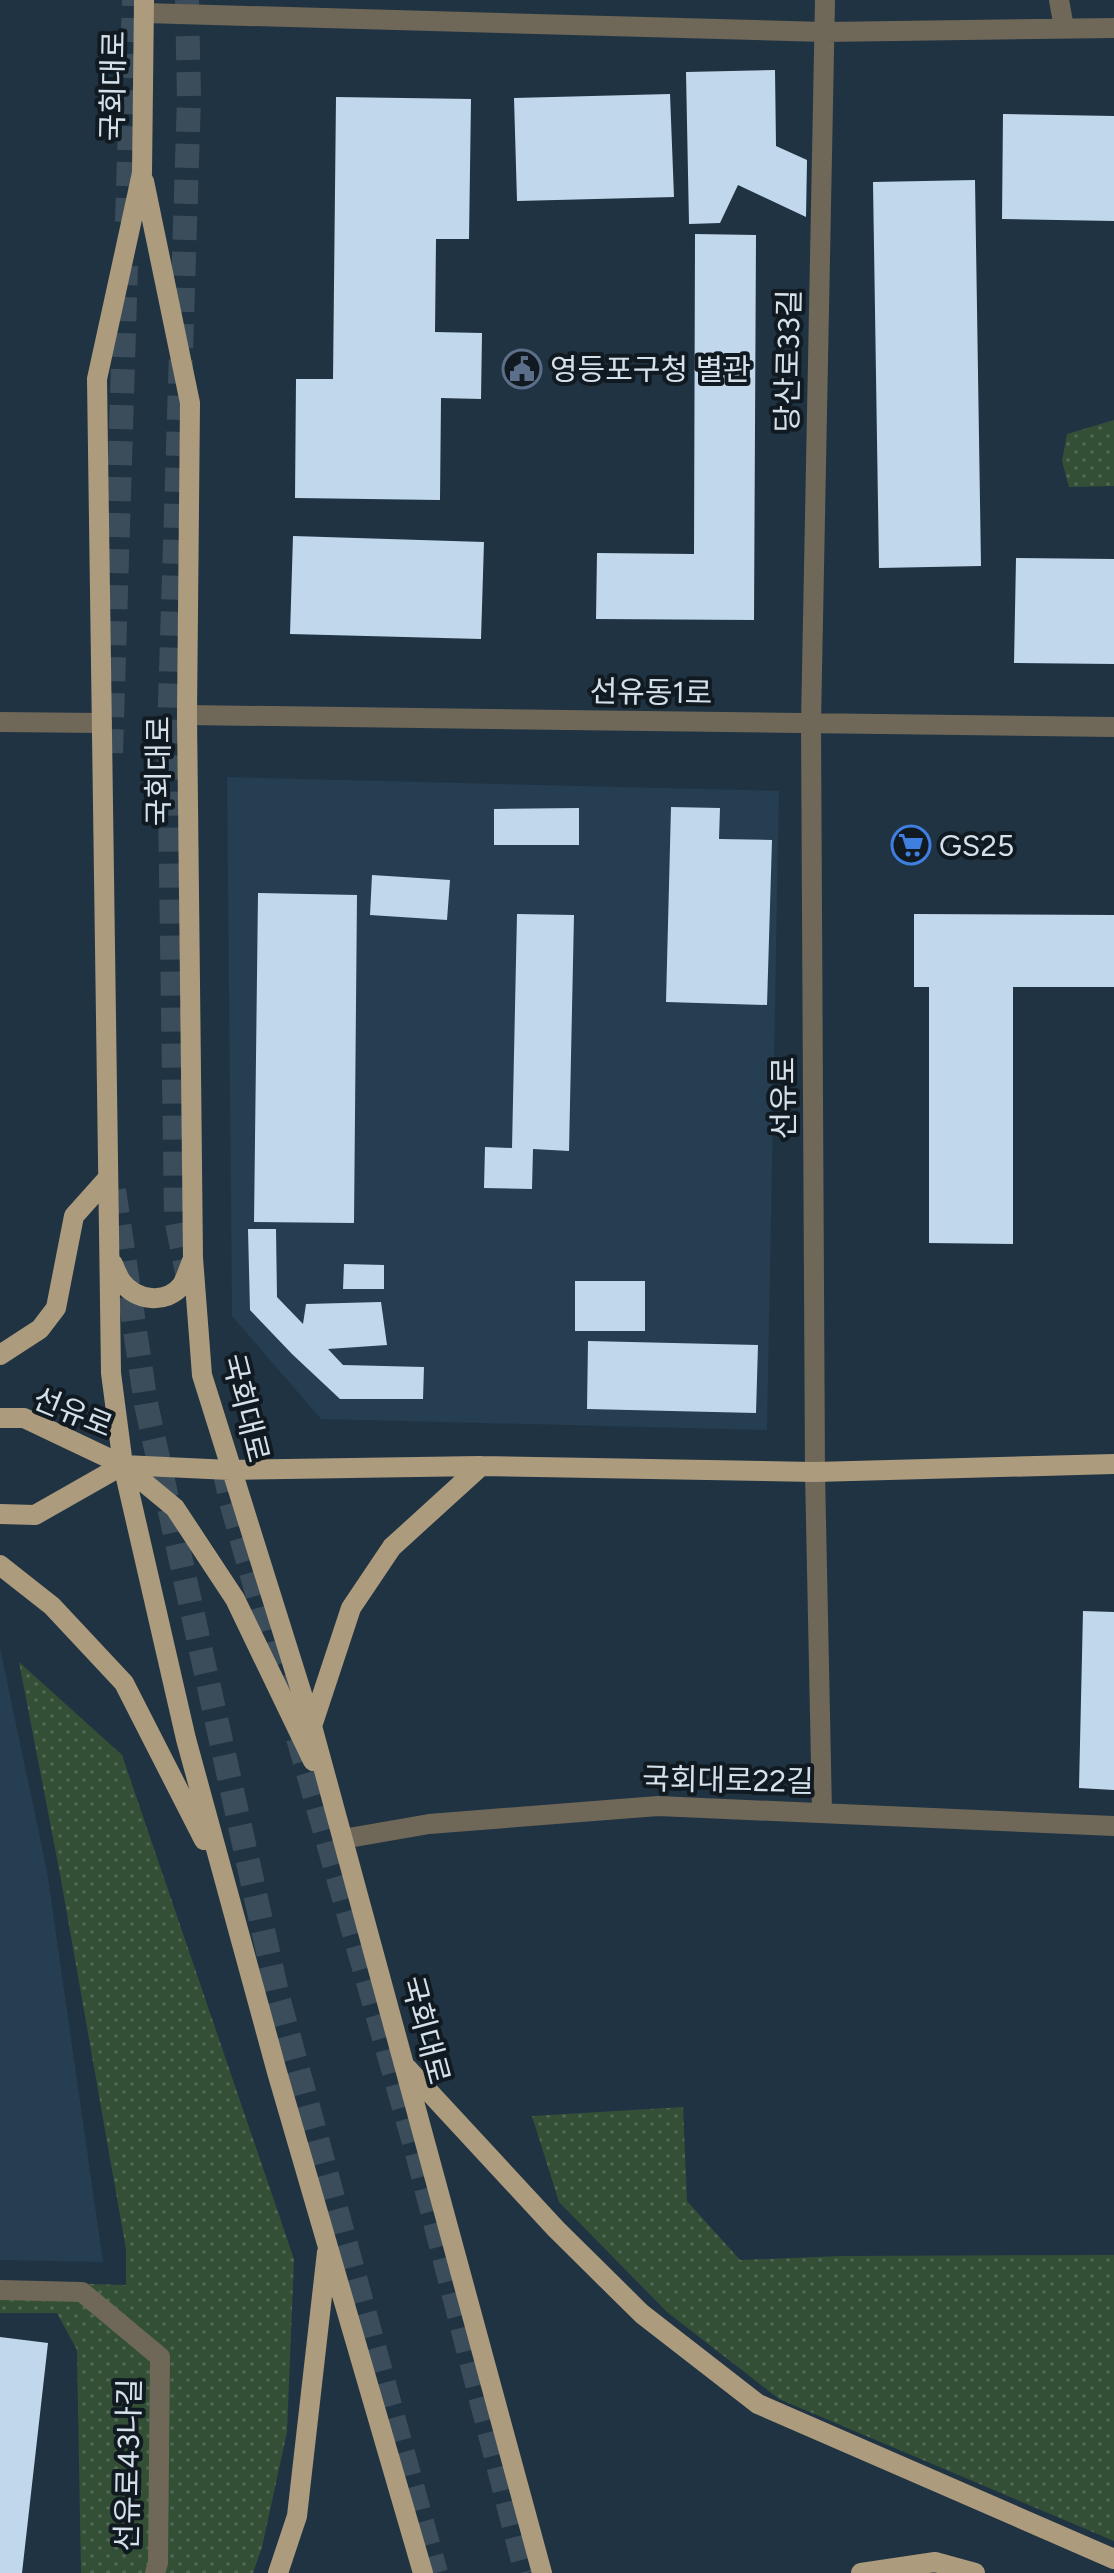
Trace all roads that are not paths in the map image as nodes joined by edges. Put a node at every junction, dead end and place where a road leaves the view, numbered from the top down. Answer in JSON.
{"nodes":[{"id":1,"x":825,"y":0,"type":"edge"},
{"id":2,"x":1059,"y":0,"type":"edge"},
{"id":3,"x":144,"y":7,"type":"edge"},
{"id":4,"x":1064,"y":28,"type":"junction"},
{"id":5,"x":1114,"y":28,"type":"edge"},
{"id":6,"x":824,"y":32,"type":"junction"},
{"id":7,"x":142,"y":173,"type":"junction"},
{"id":8,"x":187,"y":715,"type":"junction"},
{"id":9,"x":0,"y":722,"type":"edge"},
{"id":10,"x":102,"y":723,"type":"junction"},
{"id":11,"x":811,"y":723,"type":"junction"},
{"id":12,"x":1114,"y":727,"type":"edge"},
{"id":13,"x":108,"y":1178,"type":"junction"},
{"id":14,"x":193,"y":1258,"type":"junction"},
{"id":15,"x":111,"y":1260,"type":"junction"},
{"id":16,"x":0,"y":1355,"type":"edge"},
{"id":17,"x":0,"y":1418,"type":"edge"},
{"id":18,"x":1114,"y":1464,"type":"edge"},
{"id":19,"x":123,"y":1465,"type":"junction"},
{"id":20,"x":481,"y":1466,"type":"junction"},
{"id":21,"x":230,"y":1470,"type":"junction"},
{"id":22,"x":815,"y":1472,"type":"junction"},
{"id":23,"x":0,"y":1514,"type":"edge"},
{"id":24,"x":0,"y":1565,"type":"edge"},
{"id":25,"x":312,"y":1726,"type":"junction"},
{"id":26,"x":334,"y":1805,"type":"junction"},
{"id":27,"x":822,"y":1812,"type":"junction"},
{"id":28,"x":1114,"y":1826,"type":"edge"},
{"id":29,"x":343,"y":1839,"type":"junction"},
{"id":30,"x":224,"y":1879,"type":"junction"},
{"id":31,"x":405,"y":2065,"type":"junction"},
{"id":32,"x":328,"y":2240,"type":"junction"},
{"id":33,"x":0,"y":2290,"type":"edge"},
{"id":34,"x":1114,"y":2559,"type":"edge"},
{"id":35,"x":155,"y":2573,"type":"edge"},
{"id":36,"x":278,"y":2573,"type":"edge"},
{"id":37,"x":423,"y":2573,"type":"edge"},
{"id":38,"x":542,"y":2573,"type":"edge"},
{"id":39,"x":861,"y":2573,"type":"edge"},
{"id":40,"x":975,"y":2573,"type":"edge"}],
"edges":[{"from":1,"to":6,"type":"street","name":"당산로33길"},
{"from":2,"to":4,"type":"street"},
{"from":3,"to":6,"type":"street"},
{"from":3,"to":7,"type":"main road","name":"국회대로"},
{"from":4,"to":5,"type":"street"},
{"from":4,"to":6,"type":"street"},
{"from":6,"to":11,"type":"street","name":"당산로33길"},
{"from":7,"to":8,"type":"main road","name":"국회대로"},
{"from":7,"to":10,"type":"main road","name":"국회대로"},
{"from":8,"to":11,"type":"street","name":"선유동1로"},
{"from":8,"to":14,"type":"main road","name":"국회대로"},
{"from":9,"to":10,"type":"street"},
{"from":10,"to":13,"type":"main road","name":"국회대로"},
{"from":11,"to":12,"type":"street","name":"선유동1로"},
{"from":11,"to":22,"type":"street","name":"선유로"},
{"from":13,"to":15,"type":"main road","name":"국회대로"},
{"from":13,"to":16,"type":"main road"},
{"from":14,"to":15,"type":"main road"},
{"from":14,"to":21,"type":"main road","name":"국회대로"},
{"from":15,"to":19,"type":"main road","name":"국회대로"},
{"from":17,"to":19,"type":"main road","name":"선유로"},
{"from":18,"to":22,"type":"main road","name":"선유로"},
{"from":19,"to":21,"type":"main road","name":"선유로"},
{"from":19,"to":23,"type":"main road","name":"선유로"},
{"from":19,"to":26,"type":"main road"},
{"from":19,"to":30,"type":"main road","name":"국회대로"},
{"from":20,"to":21,"type":"main road","name":"선유로"},
{"from":20,"to":22,"type":"main road","name":"선유로"},
{"from":20,"to":25,"type":"main road"},
{"from":21,"to":25,"type":"main road","name":"국회대로"},
{"from":22,"to":27,"type":"street"},
{"from":24,"to":30,"type":"main road"},
{"from":25,"to":26,"type":"main road","name":"국회대로"},
{"from":26,"to":29,"type":"main road","name":"국회대로"},
{"from":27,"to":28,"type":"street","name":"국회대로22길"},
{"from":27,"to":29,"type":"street","name":"국회대로22길"},
{"from":29,"to":31,"type":"main road","name":"국회대로"},
{"from":30,"to":32,"type":"main road","name":"국회대로"},
{"from":31,"to":34,"type":"main road"},
{"from":31,"to":38,"type":"main road","name":"국회대로"},
{"from":32,"to":36,"type":"main road"},
{"from":32,"to":37,"type":"main road","name":"국회대로"},
{"from":33,"to":35,"type":"street","name":"선유로43나길"},
{"from":39,"to":40,"type":"main road"}]}
